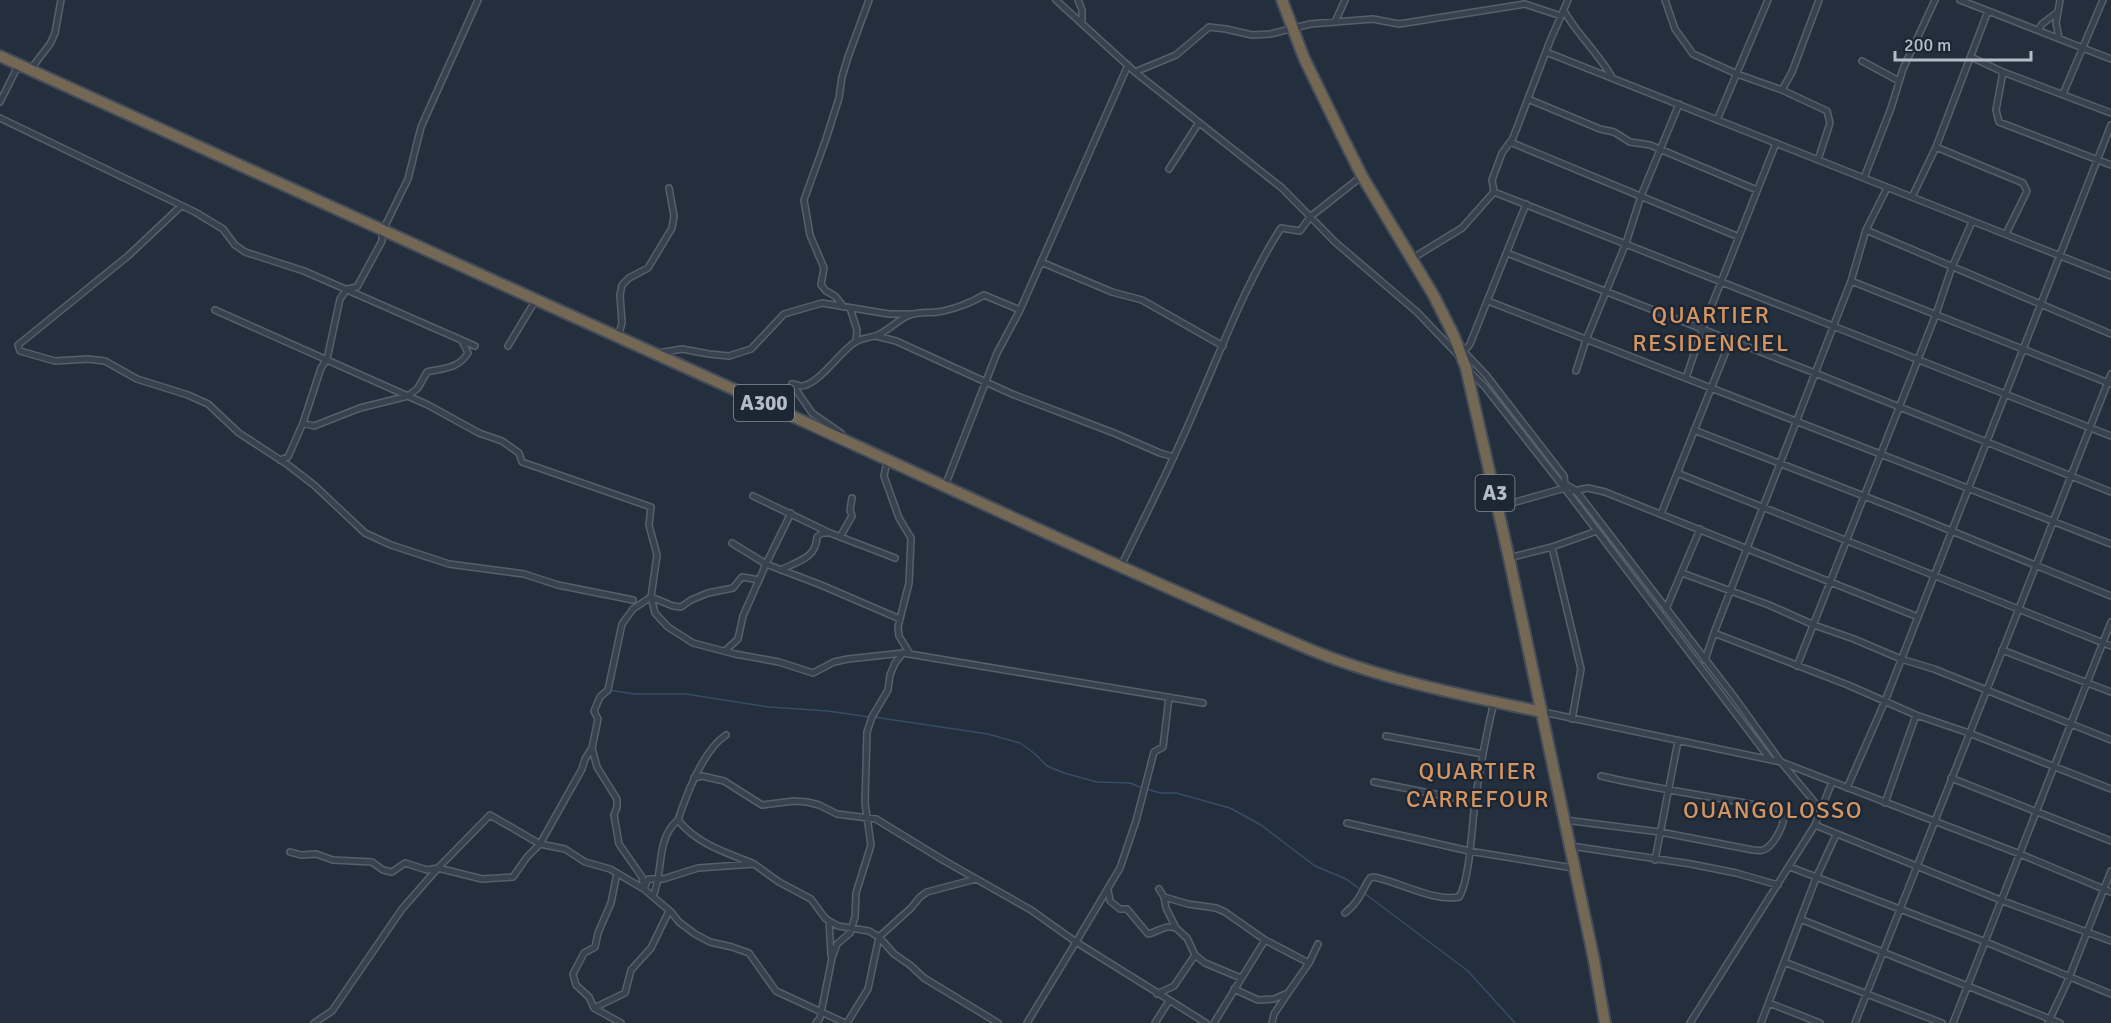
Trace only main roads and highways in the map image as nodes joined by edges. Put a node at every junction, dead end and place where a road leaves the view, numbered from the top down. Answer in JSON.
{"nodes":[{"id":1,"x":1282,"y":0,"type":"edge"},
{"id":2,"x":0,"y":56,"type":"edge"},
{"id":3,"x":1542,"y":712,"type":"junction"},
{"id":4,"x":1605,"y":1023,"type":"edge"}],
"edges":[{"from":1,"to":3,"type":"highway","number":"A3"},
{"from":2,"to":3,"type":"highway","number":"A300"},
{"from":3,"to":4,"type":"highway","number":"A3"}]}
